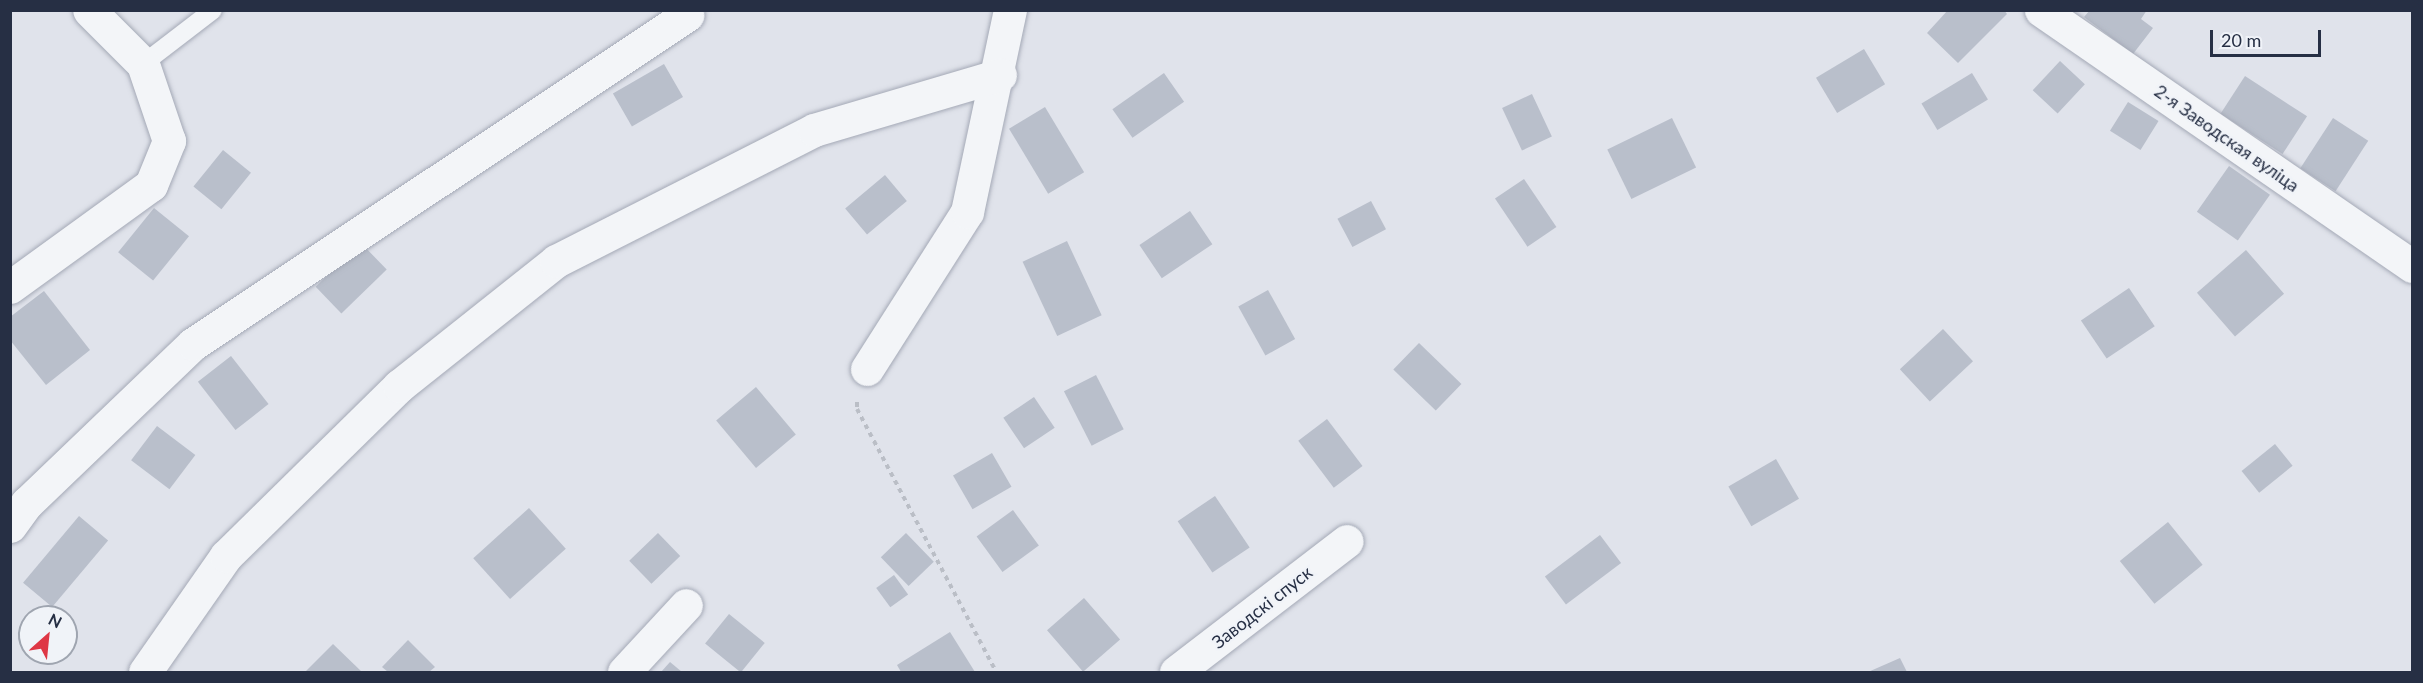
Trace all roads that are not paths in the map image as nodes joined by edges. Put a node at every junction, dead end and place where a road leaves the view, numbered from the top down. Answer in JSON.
{"nodes":[{"id":1,"x":89,"y":10,"type":"edge"},
{"id":2,"x":213,"y":10,"type":"edge"},
{"id":3,"x":1010,"y":10,"type":"edge"},
{"id":4,"x":2041,"y":10,"type":"edge"},
{"id":5,"x":687,"y":15,"type":"dead end"},
{"id":6,"x":143,"y":64,"type":"junction"},
{"id":7,"x":1000,"y":75,"type":"junction"},
{"id":8,"x":2412,"y":266,"type":"edge"},
{"id":9,"x":10,"y":287,"type":"edge"},
{"id":10,"x":867,"y":369,"type":"road end"},
{"id":11,"x":10,"y":526,"type":"edge"},
{"id":12,"x":1347,"y":541,"type":"dead end"},
{"id":13,"x":686,"y":605,"type":"dead end"},
{"id":14,"x":146,"y":672,"type":"edge"},
{"id":15,"x":624,"y":672,"type":"edge"},
{"id":16,"x":1176,"y":672,"type":"edge"}],
"edges":[{"from":1,"to":6,"type":"street"},
{"from":2,"to":6,"type":"lane"},
{"from":3,"to":7,"type":"street"},
{"from":4,"to":8,"type":"street","name":"2-я Заводская вуліца"},
{"from":5,"to":11,"type":"street"},
{"from":6,"to":9,"type":"street"},
{"from":7,"to":10,"type":"street"},
{"from":7,"to":14,"type":"street"},
{"from":12,"to":16,"type":"street","name":"Заводскі спуск"},
{"from":13,"to":15,"type":"street"}]}
